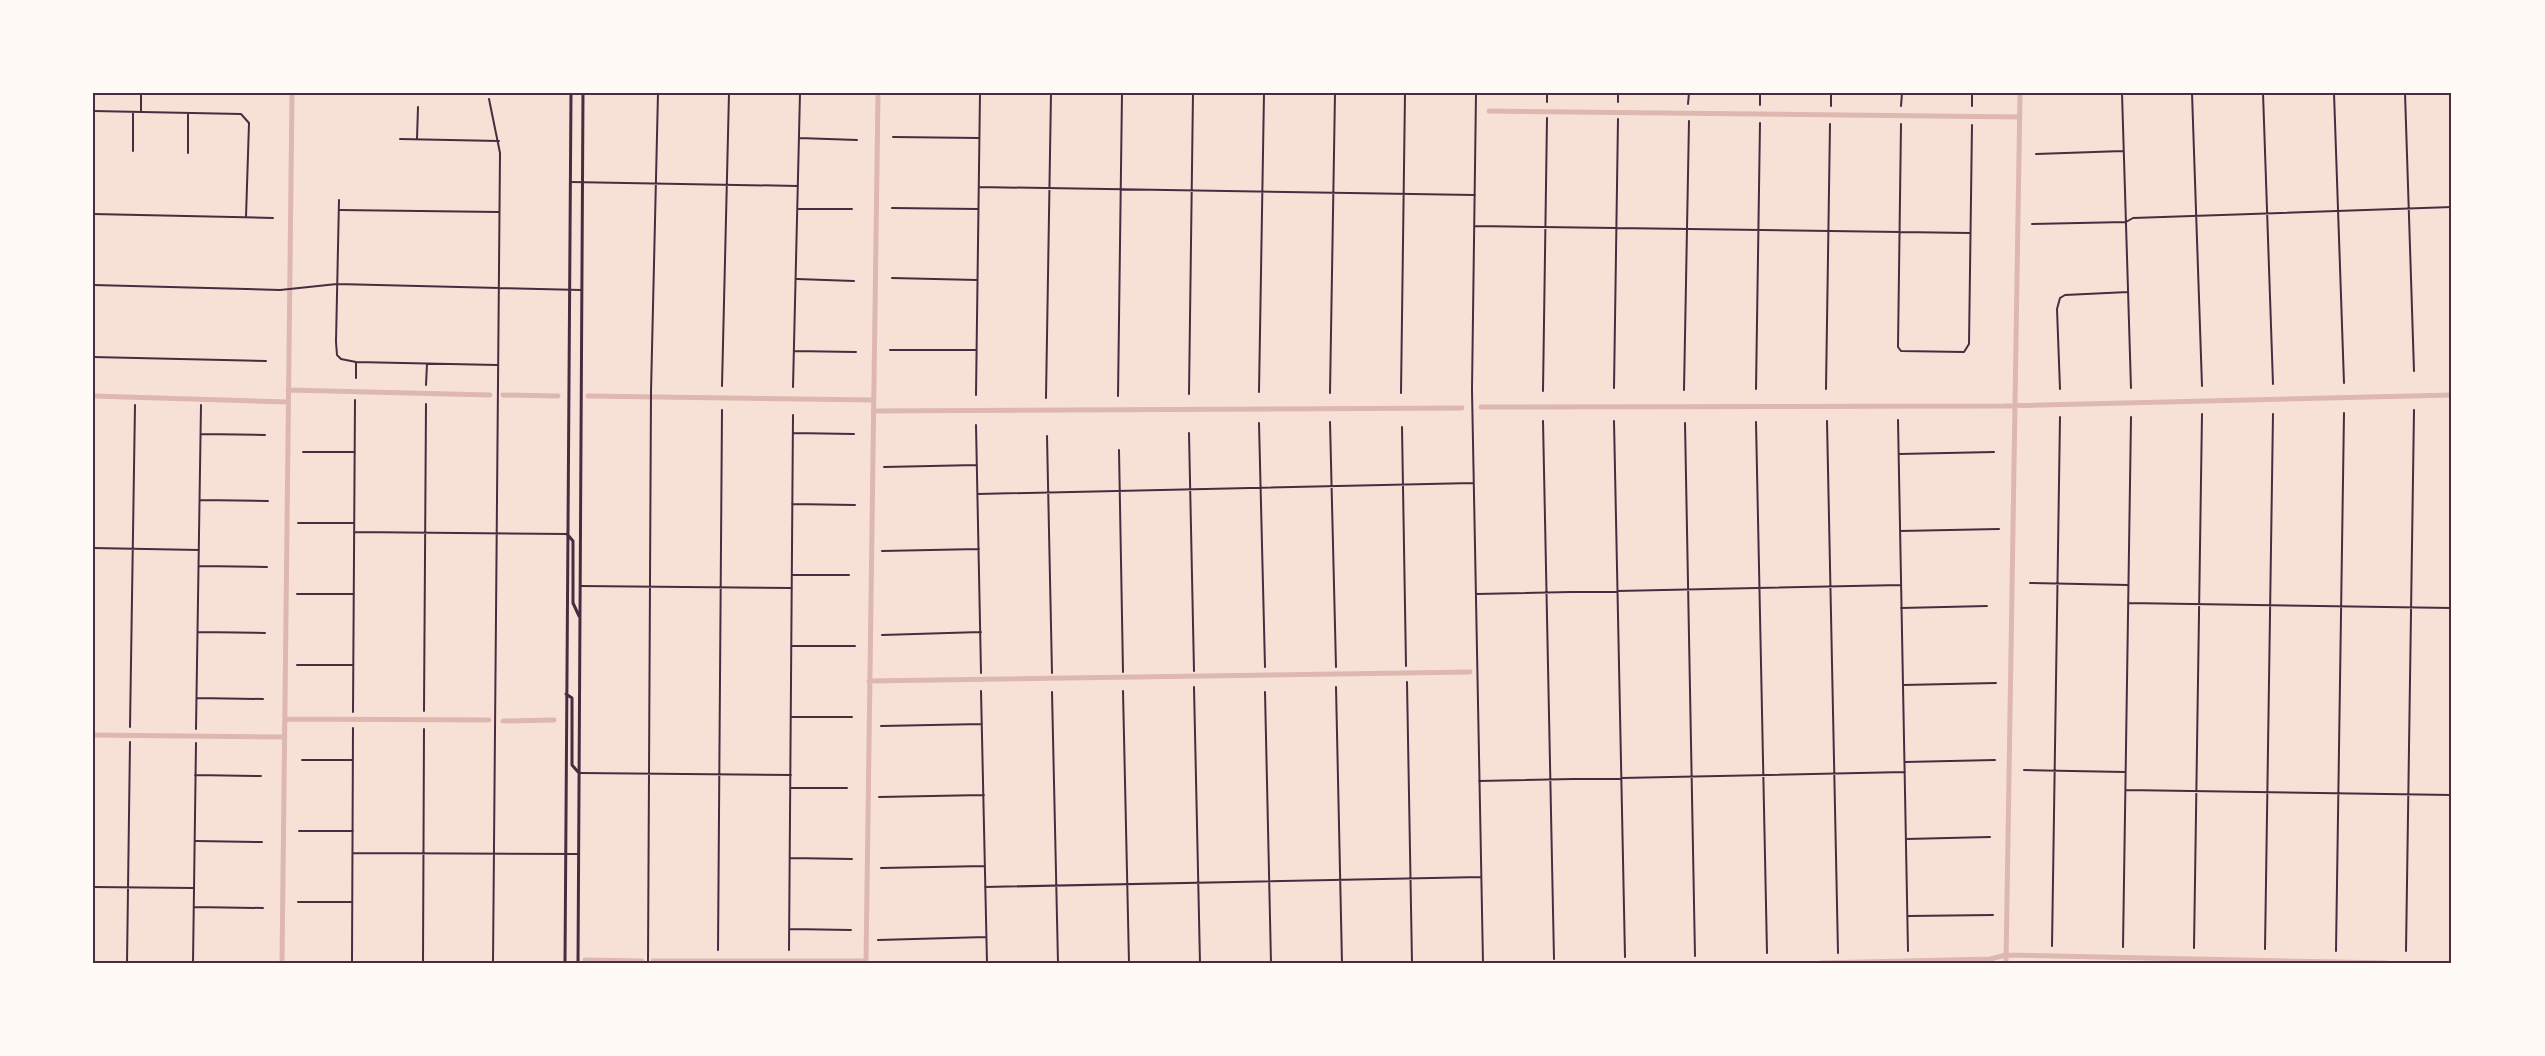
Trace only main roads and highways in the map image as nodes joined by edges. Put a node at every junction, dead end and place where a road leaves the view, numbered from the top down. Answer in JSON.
{"nodes":[{"id":1,"x":571,"y":93,"type":"edge"},
{"id":2,"x":583,"y":93,"type":"edge"},
{"id":3,"x":567,"y":534,"type":"junction"},
{"id":4,"x":580,"y":618,"type":"junction"},
{"id":5,"x":567,"y":694,"type":"junction"},
{"id":6,"x":579,"y":774,"type":"junction"},
{"id":7,"x":565,"y":963,"type":"edge"},
{"id":8,"x":578,"y":963,"type":"edge"}],
"edges":[{"from":1,"to":3,"type":"main road"},
{"from":2,"to":4,"type":"main road"},
{"from":3,"to":4,"type":"main road"},
{"from":3,"to":5,"type":"main road"},
{"from":4,"to":6,"type":"main road"},
{"from":5,"to":6,"type":"main road"},
{"from":5,"to":7,"type":"main road"},
{"from":6,"to":8,"type":"main road"}]}
